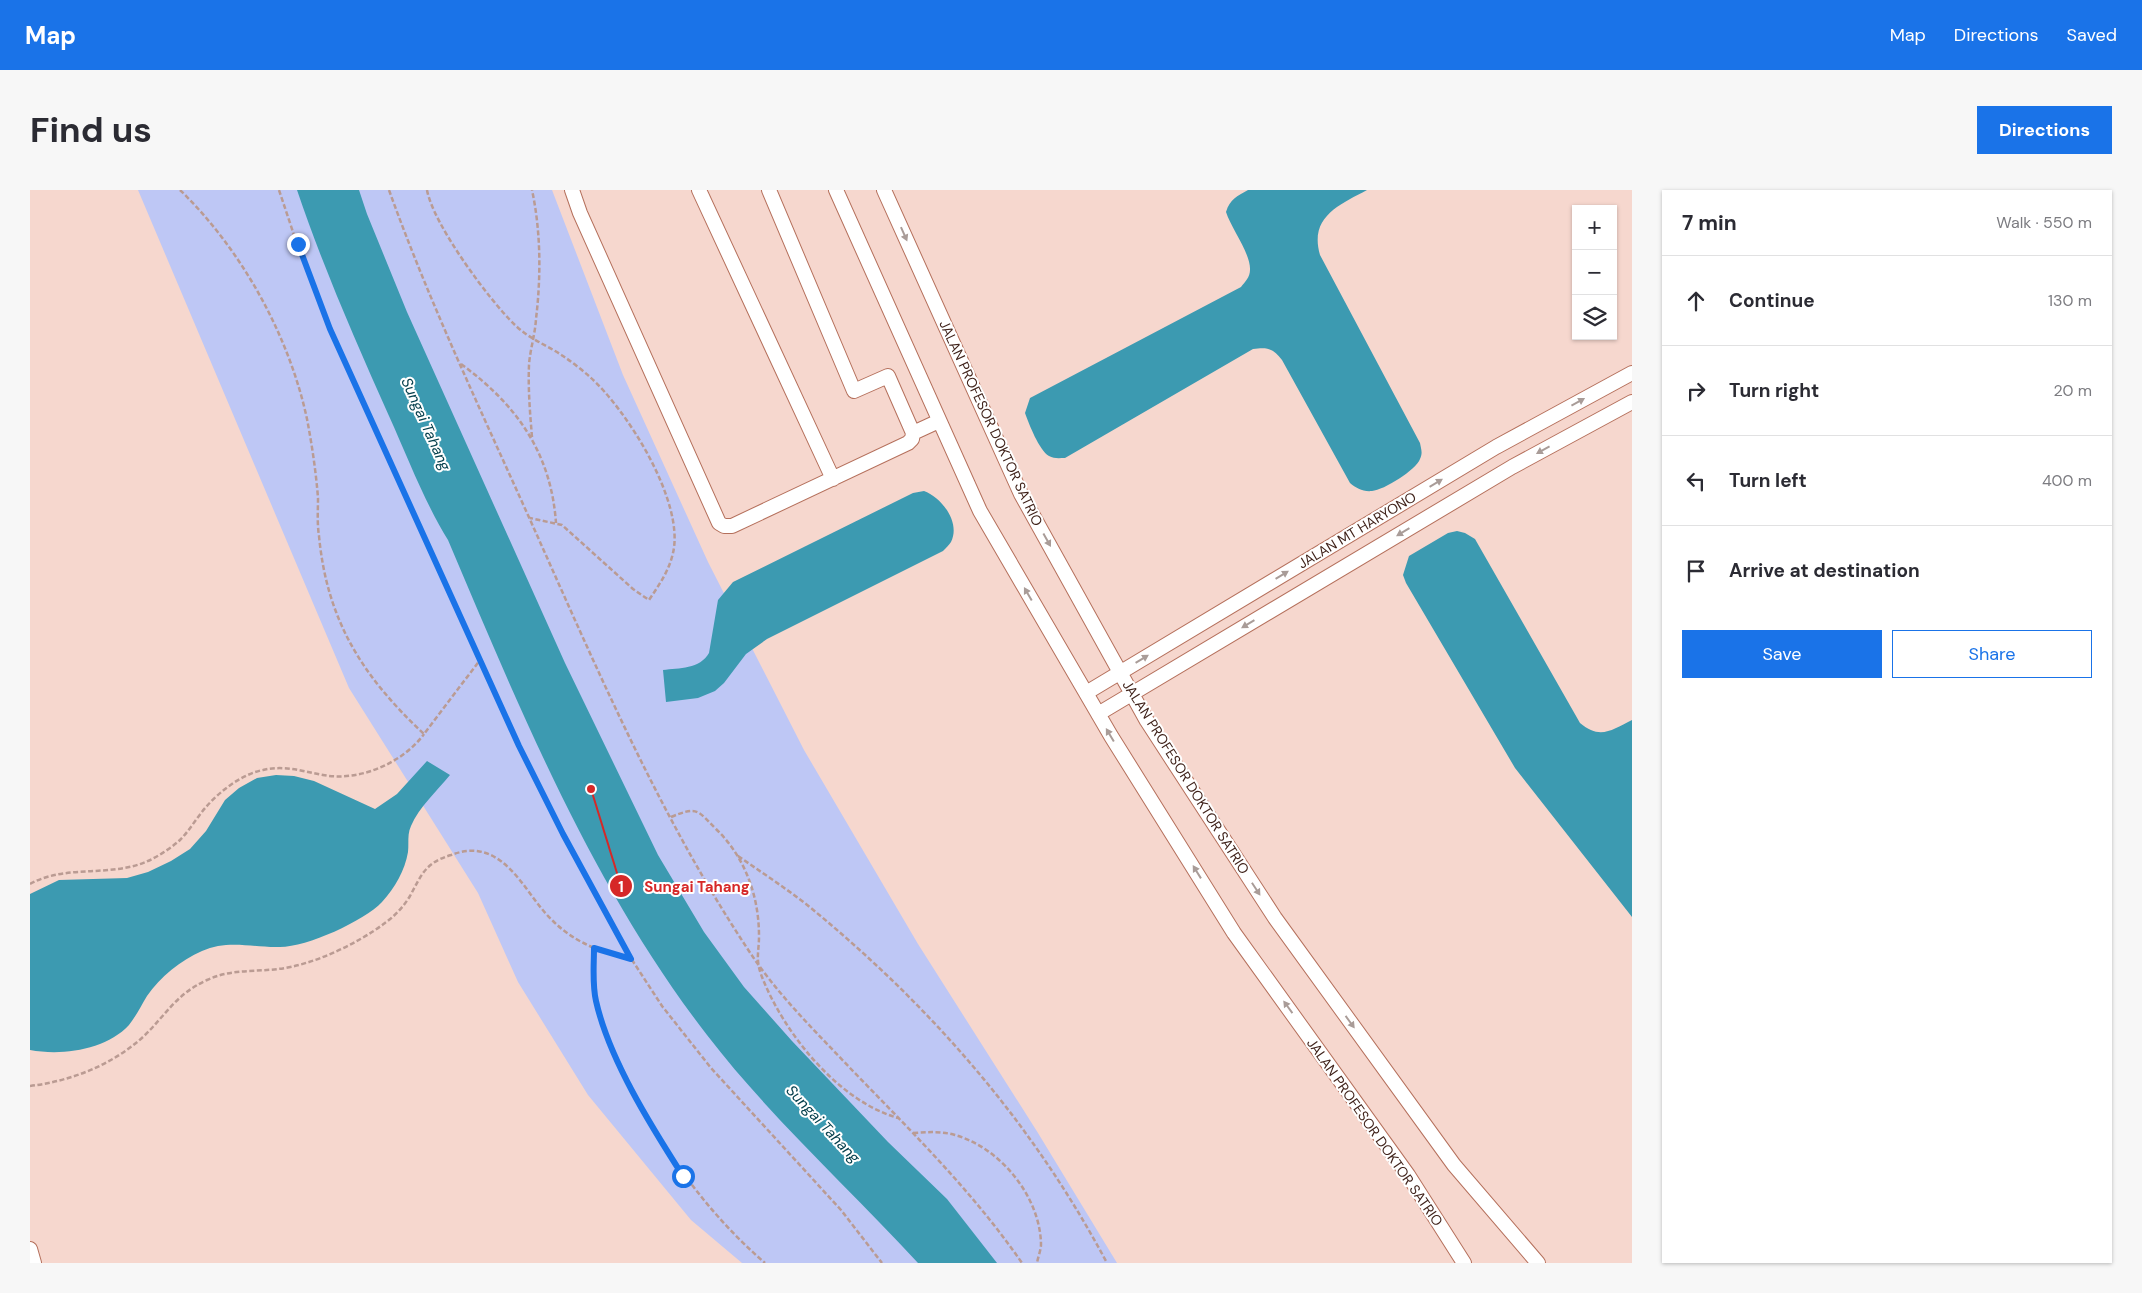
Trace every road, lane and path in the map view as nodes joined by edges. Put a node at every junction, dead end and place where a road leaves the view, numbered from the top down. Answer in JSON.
{"nodes":[{"id":1,"x":180,"y":190,"type":"edge"},
{"id":2,"x":279,"y":190,"type":"edge"},
{"id":3,"x":388,"y":190,"type":"edge"},
{"id":4,"x":427,"y":190,"type":"edge"},
{"id":5,"x":532,"y":190,"type":"edge"},
{"id":6,"x":572,"y":190,"type":"edge"},
{"id":7,"x":699,"y":190,"type":"edge"},
{"id":8,"x":769,"y":190,"type":"edge"},
{"id":9,"x":836,"y":190,"type":"edge"},
{"id":10,"x":884,"y":190,"type":"edge"},
{"id":11,"x":533,"y":339,"type":"junction"},
{"id":12,"x":461,"y":364,"type":"dead end"},
{"id":13,"x":1632,"y":373,"type":"edge"},
{"id":14,"x":1632,"y":402,"type":"edge"},
{"id":15,"x":939,"y":421,"type":"junction"},
{"id":16,"x":913,"y":432,"type":"junction"},
{"id":17,"x":532,"y":437,"type":"junction"},
{"id":18,"x":833,"y":479,"type":"junction"},
{"id":19,"x":530,"y":518,"type":"junction"},
{"id":20,"x":556,"y":523,"type":"junction"},
{"id":21,"x":480,"y":660,"type":"junction"},
{"id":22,"x":1120,"y":672,"type":"junction"},
{"id":23,"x":1086,"y":693,"type":"junction"},
{"id":24,"x":1132,"y":694,"type":"junction"},
{"id":25,"x":1098,"y":714,"type":"junction"},
{"id":26,"x":424,"y":734,"type":"junction"},
{"id":27,"x":671,"y":817,"type":"junction"},
{"id":28,"x":738,"y":856,"type":"junction"},
{"id":29,"x":30,"y":884,"type":"edge"},
{"id":30,"x":594,"y":948,"type":"junction"},
{"id":31,"x":631,"y":959,"type":"junction"},
{"id":32,"x":757,"y":962,"type":"junction"},
{"id":33,"x":30,"y":1086,"type":"edge"},
{"id":34,"x":899,"y":1118,"type":"junction"},
{"id":35,"x":913,"y":1133,"type":"junction"},
{"id":36,"x":30,"y":1249,"type":"edge"},
{"id":37,"x":34,"y":1263,"type":"edge"},
{"id":38,"x":765,"y":1263,"type":"edge"},
{"id":39,"x":882,"y":1263,"type":"edge"},
{"id":40,"x":1022,"y":1263,"type":"edge"},
{"id":41,"x":1036,"y":1263,"type":"edge"},
{"id":42,"x":1107,"y":1263,"type":"edge"},
{"id":43,"x":1464,"y":1263,"type":"edge"},
{"id":44,"x":1538,"y":1263,"type":"edge"}],
"edges":[{"from":1,"to":26,"type":"path"},
{"from":2,"to":21,"type":"path"},
{"from":3,"to":19,"type":"path"},
{"from":4,"to":11,"type":"path"},
{"from":5,"to":11,"type":"path"},
{"from":6,"to":18,"type":"street"},
{"from":7,"to":18,"type":"street"},
{"from":8,"to":16,"type":"street"},
{"from":9,"to":15,"type":"street","name":"JALAN PROFESOR DOKTOR SATRIO"},
{"from":10,"to":22,"type":"street","name":"JALAN PROFESOR DOKTOR SATRIO","one_way":true},
{"from":11,"to":17,"type":"path"},
{"from":11,"to":20,"type":"path"},
{"from":12,"to":17,"type":"path"},
{"from":22,"to":13,"type":"street","name":"JALAN MT HARYONO","one_way":true},
{"from":14,"to":24,"type":"street","name":"JALAN MT HARYONO","one_way":true},
{"from":15,"to":16,"type":"street"},
{"from":23,"to":15,"type":"street","name":"JALAN PROFESOR DOKTOR SATRIO","one_way":true},
{"from":16,"to":18,"type":"street"},
{"from":17,"to":20,"type":"path"},
{"from":19,"to":20,"type":"path"},
{"from":19,"to":27,"type":"path"},
{"from":21,"to":26,"type":"path"},
{"from":21,"to":31,"type":"path"},
{"from":22,"to":23,"type":"street","name":"JALAN MT HARYONO"},
{"from":22,"to":24,"type":"street","name":"JALAN PROFESOR DOKTOR SATRIO"},
{"from":23,"to":25,"type":"street","name":"JALAN PROFESOR DOKTOR SATRIO"},
{"from":24,"to":25,"type":"street","name":"JALAN MT HARYONO"},
{"from":24,"to":44,"type":"street","name":"JALAN PROFESOR DOKTOR SATRIO","one_way":true},
{"from":43,"to":25,"type":"street","name":"JALAN PROFESOR DOKTOR SATRIO","one_way":true},
{"from":26,"to":29,"type":"path"},
{"from":27,"to":28,"type":"path"},
{"from":27,"to":32,"type":"path"},
{"from":28,"to":32,"type":"path"},
{"from":28,"to":42,"type":"path"},
{"from":30,"to":31,"type":"path"},
{"from":30,"to":33,"type":"path"},
{"from":30,"to":38,"type":"path"},
{"from":31,"to":39,"type":"path"},
{"from":32,"to":34,"type":"path"},
{"from":32,"to":34,"type":"path"},
{"from":34,"to":35,"type":"path"},
{"from":35,"to":40,"type":"path"},
{"from":35,"to":41,"type":"path"},
{"from":36,"to":37,"type":"street"}]}
